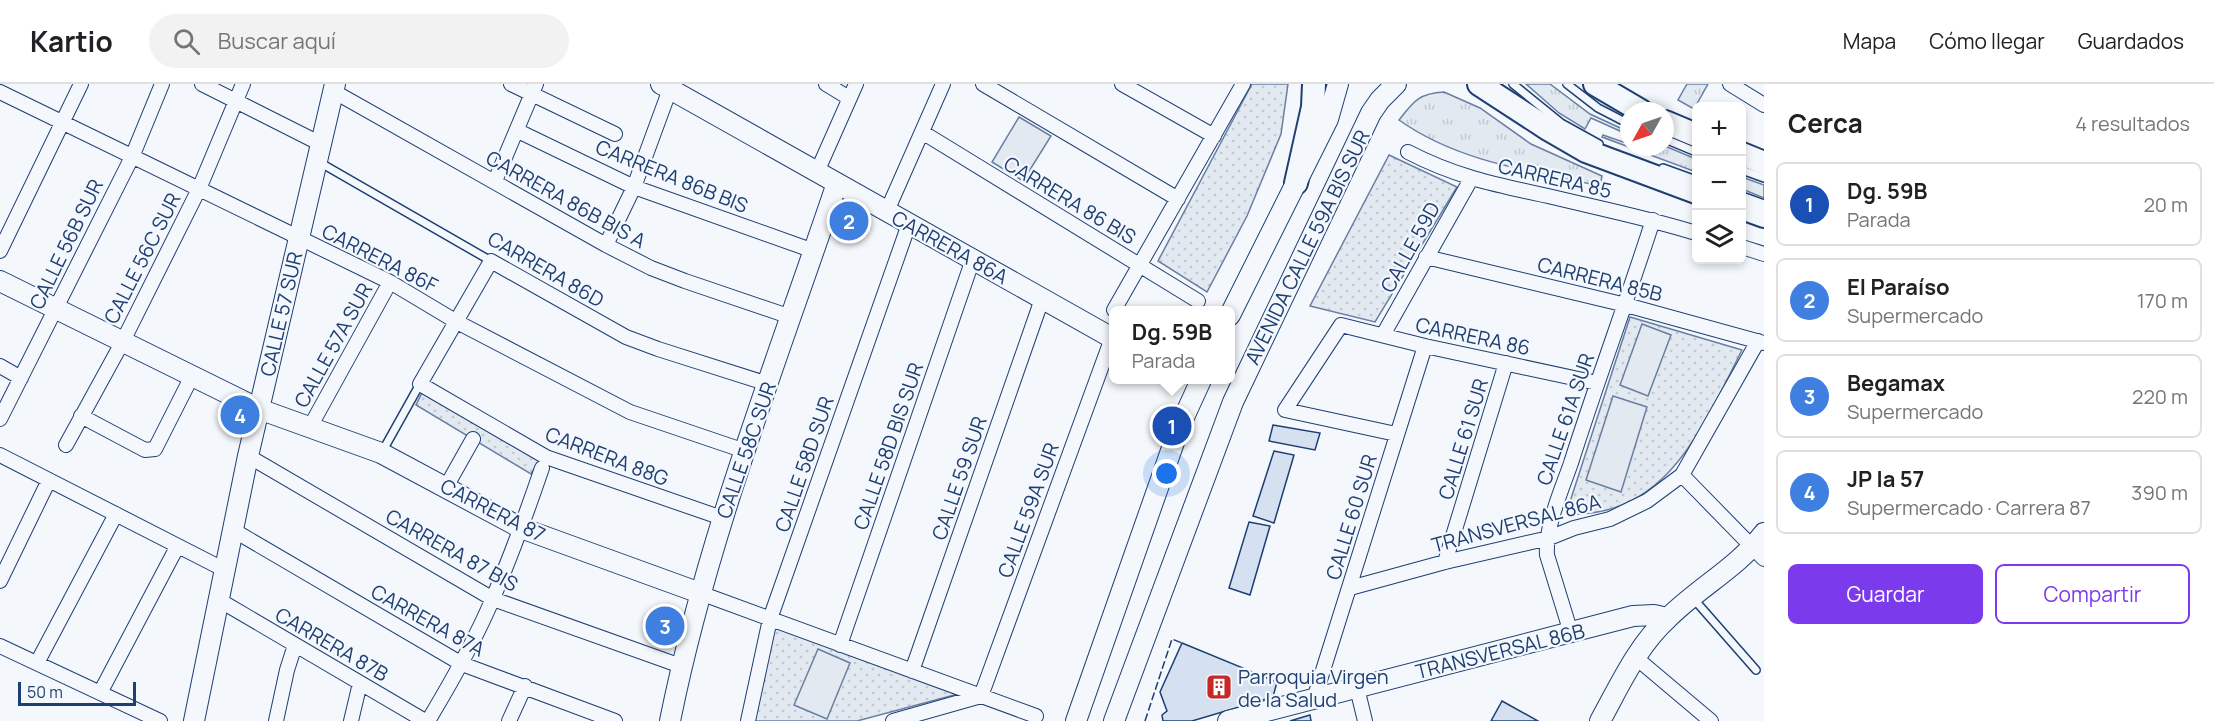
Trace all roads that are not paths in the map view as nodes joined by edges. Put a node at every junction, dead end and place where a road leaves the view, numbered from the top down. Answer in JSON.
{"nodes":[{"id":1,"x":4,"y":84,"type":"edge"},
{"id":2,"x":81,"y":84,"type":"edge"},
{"id":3,"x":162,"y":84,"type":"edge"},
{"id":4,"x":202,"y":84,"type":"edge"},
{"id":5,"x":243,"y":84,"type":"edge"},
{"id":6,"x":511,"y":84,"type":"edge"},
{"id":7,"x":826,"y":84,"type":"edge"},
{"id":8,"x":856,"y":84,"type":"edge"},
{"id":9,"x":943,"y":84,"type":"edge"},
{"id":10,"x":982,"y":84,"type":"edge"},
{"id":11,"x":1122,"y":84,"type":"edge"},
{"id":12,"x":1243,"y":84,"type":"edge"},
{"id":13,"x":1314,"y":84,"type":"edge"},
{"id":14,"x":1338,"y":84,"type":"edge"},
{"id":15,"x":1396,"y":84,"type":"edge"},
{"id":16,"x":1479,"y":84,"type":"edge"},
{"id":17,"x":1513,"y":84,"type":"edge"},
{"id":18,"x":1567,"y":84,"type":"edge"},
{"id":19,"x":1595,"y":84,"type":"edge"},
{"id":20,"x":1730,"y":84,"type":"edge"},
{"id":21,"x":334,"y":87,"type":"edge"},
{"id":22,"x":665,"y":87,"type":"edge"},
{"id":23,"x":534,"y":89,"type":"edge"},
{"id":24,"x":0,"y":92,"type":"edge"},
{"id":25,"x":849,"y":98,"type":"junction"},
{"id":26,"x":235,"y":100,"type":"junction"},
{"id":27,"x":1626,"y":102,"type":"edge"},
{"id":28,"x":1764,"y":105,"type":"edge"},
{"id":29,"x":1620,"y":119,"type":"edge"},
{"id":30,"x":63,"y":123,"type":"junction"},
{"id":31,"x":1674,"y":126,"type":"edge"},
{"id":32,"x":518,"y":131,"type":"junction"},
{"id":33,"x":922,"y":132,"type":"junction"},
{"id":34,"x":1692,"y":133,"type":"edge"},
{"id":35,"x":615,"y":134,"type":"dead end"},
{"id":36,"x":1214,"y":136,"type":"junction"},
{"id":37,"x":1674,"y":143,"type":"edge"},
{"id":38,"x":1605,"y":147,"type":"dead end"},
{"id":39,"x":1692,"y":150,"type":"edge"},
{"id":40,"x":319,"y":152,"type":"junction"},
{"id":41,"x":1408,"y":152,"type":"dead end"},
{"id":42,"x":132,"y":156,"type":"junction"},
{"id":43,"x":1746,"y":156,"type":"edge"},
{"id":44,"x":1764,"y":164,"type":"edge"},
{"id":45,"x":1654,"y":165,"type":"dead end"},
{"id":46,"x":1746,"y":171,"type":"edge"},
{"id":47,"x":817,"y":172,"type":"junction"},
{"id":48,"x":1764,"y":178,"type":"edge"},
{"id":49,"x":1471,"y":179,"type":"junction"},
{"id":50,"x":1692,"y":179,"type":"edge"},
{"id":51,"x":495,"y":181,"type":"junction"},
{"id":52,"x":837,"y":183,"type":"junction"},
{"id":53,"x":1296,"y":183,"type":"junction"},
{"id":54,"x":634,"y":187,"type":"junction"},
{"id":55,"x":199,"y":189,"type":"junction"},
{"id":56,"x":1692,"y":191,"type":"edge"},
{"id":57,"x":1746,"y":197,"type":"edge"},
{"id":58,"x":1178,"y":199,"type":"junction"},
{"id":59,"x":1764,"y":204,"type":"edge"},
{"id":60,"x":1746,"y":209,"type":"edge"},
{"id":61,"x":887,"y":211,"type":"junction"},
{"id":62,"x":1764,"y":216,"type":"edge"},
{"id":63,"x":1653,"y":220,"type":"junction"},
{"id":64,"x":909,"y":224,"type":"junction"},
{"id":65,"x":1692,"y":233,"type":"edge"},
{"id":66,"x":299,"y":238,"type":"junction"},
{"id":67,"x":606,"y":245,"type":"junction"},
{"id":68,"x":1746,"y":249,"type":"edge"},
{"id":69,"x":814,"y":250,"type":"junction"},
{"id":70,"x":0,"y":251,"type":"edge"},
{"id":71,"x":1764,"y":254,"type":"edge"},
{"id":72,"x":1426,"y":257,"type":"junction"},
{"id":73,"x":973,"y":260,"type":"junction"},
{"id":74,"x":491,"y":261,"type":"junction"},
{"id":75,"x":1140,"y":265,"type":"junction"},
{"id":76,"x":0,"y":281,"type":"edge"},
{"id":77,"x":390,"y":282,"type":"junction"},
{"id":78,"x":1042,"y":299,"type":"junction"},
{"id":79,"x":1198,"y":301,"type":"dead end"},
{"id":80,"x":1626,"y":305,"type":"junction"},
{"id":81,"x":1117,"y":306,"type":"edge"},
{"id":82,"x":1234,"y":306,"type":"edge"},
{"id":83,"x":56,"y":309,"type":"junction"},
{"id":84,"x":791,"y":317,"type":"junction"},
{"id":85,"x":457,"y":322,"type":"junction"},
{"id":86,"x":1383,"y":335,"type":"junction"},
{"id":87,"x":1109,"y":336,"type":"edge"},
{"id":88,"x":123,"y":341,"type":"junction"},
{"id":89,"x":1761,"y":342,"type":"edge"},
{"id":90,"x":1425,"y":346,"type":"junction"},
{"id":91,"x":1506,"y":363,"type":"junction"},
{"id":92,"x":0,"y":366,"type":"edge"},
{"id":93,"x":192,"y":376,"type":"junction"},
{"id":94,"x":21,"y":378,"type":"junction"},
{"id":95,"x":1597,"y":383,"type":"junction"},
{"id":96,"x":420,"y":384,"type":"junction"},
{"id":97,"x":768,"y":384,"type":"junction"},
{"id":98,"x":1194,"y":384,"type":"edge"},
{"id":99,"x":259,"y":409,"type":"junction"},
{"id":100,"x":81,"y":416,"type":"junction"},
{"id":101,"x":0,"y":419,"type":"edge"},
{"id":102,"x":310,"y":427,"type":"junction"},
{"id":103,"x":1396,"y":434,"type":"junction"},
{"id":104,"x":473,"y":439,"type":"dead end"},
{"id":105,"x":66,"y":446,"type":"dead end"},
{"id":106,"x":745,"y":451,"type":"junction"},
{"id":107,"x":381,"y":453,"type":"junction"},
{"id":108,"x":0,"y":455,"type":"edge"},
{"id":109,"x":248,"y":456,"type":"junction"},
{"id":110,"x":542,"y":468,"type":"dead end"},
{"id":111,"x":1682,"y":475,"type":"junction"},
{"id":112,"x":49,"y":480,"type":"junction"},
{"id":113,"x":446,"y":487,"type":"junction"},
{"id":114,"x":116,"y":514,"type":"junction"},
{"id":115,"x":722,"y":519,"type":"junction"},
{"id":116,"x":521,"y":528,"type":"junction"},
{"id":117,"x":233,"y":530,"type":"junction"},
{"id":118,"x":1549,"y":538,"type":"junction"},
{"id":119,"x":177,"y":547,"type":"junction"},
{"id":120,"x":1761,"y":547,"type":"edge"},
{"id":121,"x":1445,"y":562,"type":"junction"},
{"id":122,"x":225,"y":570,"type":"junction"},
{"id":123,"x":0,"y":581,"type":"edge"},
{"id":124,"x":1350,"y":588,"type":"junction"},
{"id":125,"x":700,"y":593,"type":"junction"},
{"id":126,"x":1691,"y":596,"type":"junction"},
{"id":127,"x":493,"y":599,"type":"junction"},
{"id":128,"x":219,"y":600,"type":"junction"},
{"id":129,"x":1667,"y":618,"type":"junction"},
{"id":130,"x":770,"y":620,"type":"junction"},
{"id":131,"x":1571,"y":633,"type":"junction"},
{"id":132,"x":295,"y":645,"type":"junction"},
{"id":133,"x":840,"y":645,"type":"junction"},
{"id":134,"x":0,"y":646,"type":"edge"},
{"id":135,"x":1635,"y":657,"type":"junction"},
{"id":136,"x":37,"y":663,"type":"junction"},
{"id":137,"x":462,"y":664,"type":"junction"},
{"id":138,"x":681,"y":666,"type":"junction"},
{"id":139,"x":1756,"y":670,"type":"dead end"},
{"id":140,"x":912,"y":671,"type":"junction"},
{"id":141,"x":360,"y":683,"type":"junction"},
{"id":142,"x":525,"y":686,"type":"junction"},
{"id":143,"x":1357,"y":688,"type":"junction"},
{"id":144,"x":100,"y":693,"type":"junction"},
{"id":145,"x":981,"y":696,"type":"junction"},
{"id":146,"x":1314,"y":699,"type":"junction"},
{"id":147,"x":1036,"y":716,"type":"dead end"},
{"id":148,"x":589,"y":717,"type":"edge"},
{"id":149,"x":1709,"y":720,"type":"edge"},
{"id":150,"x":160,"y":721,"type":"edge"},
{"id":151,"x":194,"y":721,"type":"edge"},
{"id":152,"x":276,"y":721,"type":"edge"},
{"id":153,"x":351,"y":721,"type":"edge"},
{"id":154,"x":427,"y":721,"type":"edge"},
{"id":155,"x":510,"y":721,"type":"edge"},
{"id":156,"x":615,"y":721,"type":"edge"},
{"id":157,"x":670,"y":721,"type":"edge"},
{"id":158,"x":748,"y":721,"type":"edge"},
{"id":159,"x":893,"y":721,"type":"edge"},
{"id":160,"x":1076,"y":721,"type":"edge"},
{"id":161,"x":1114,"y":721,"type":"edge"},
{"id":162,"x":1228,"y":721,"type":"edge"},
{"id":163,"x":1365,"y":721,"type":"edge"},
{"id":164,"x":1600,"y":721,"type":"edge"}],
"edges":[{"from":1,"to":24,"type":"street"},
{"from":2,"to":30,"type":"street"},
{"from":3,"to":42,"type":"street","name":"CALLE 56B SUR"},
{"from":4,"to":26,"type":"street"},
{"from":5,"to":26,"type":"street","name":"CALLE 56C SUR"},
{"from":6,"to":23,"type":"street"},
{"from":7,"to":25,"type":"street"},
{"from":8,"to":25,"type":"street"},
{"from":9,"to":33,"type":"street"},
{"from":10,"to":58,"type":"street"},
{"from":11,"to":36,"type":"street"},
{"from":12,"to":36,"type":"street","name":"CALLE 59A SUR"},
{"from":13,"to":53,"type":"main road"},
{"from":14,"to":53,"type":"street","name":"AVENIDA CALLE 59A BIS SUR"},
{"from":15,"to":161,"type":"street","name":"AVENIDA CALLE 59A BIS SUR"},
{"from":16,"to":56,"type":"main road"},
{"from":17,"to":38,"type":"lane"},
{"from":18,"to":29,"type":"lane"},
{"from":19,"to":27,"type":"main road"},
{"from":20,"to":28,"type":"street"},
{"from":21,"to":40,"type":"street","name":"CALLE 57 SUR"},
{"from":21,"to":51,"type":"street","name":"CARRERA 86B BIS A"},
{"from":22,"to":47,"type":"street","name":"CARRERA 86A"},
{"from":22,"to":54,"type":"street"},
{"from":23,"to":32,"type":"street"},
{"from":23,"to":35,"type":"street"},
{"from":24,"to":30,"type":"street","name":"CARRERA 86F"},
{"from":25,"to":47,"type":"street"},
{"from":26,"to":40,"type":"street"},
{"from":26,"to":55,"type":"street","name":"CALLE 56C SUR"},
{"from":30,"to":42,"type":"street","name":"CARRERA 86F"},
{"from":30,"to":70,"type":"street"},
{"from":31,"to":34,"type":"main road"},
{"from":32,"to":51,"type":"street"},
{"from":32,"to":54,"type":"street","name":"CARRERA 86B BIS"},
{"from":33,"to":61,"type":"street"},
{"from":33,"to":75,"type":"street","name":"CARRERA 86 BIS"},
{"from":36,"to":58,"type":"street","name":"CALLE 59A SUR"},
{"from":37,"to":39,"type":"lane"},
{"from":40,"to":66,"type":"street","name":"CALLE 57 SUR"},
{"from":40,"to":74,"type":"lane","name":"CARRERA 86D"},
{"from":41,"to":49,"type":"street","name":"CARRERA 85"},
{"from":42,"to":55,"type":"street","name":"CARRERA 86F"},
{"from":42,"to":83,"type":"street","name":"CALLE 56B SUR"},
{"from":43,"to":44,"type":"main road"},
{"from":45,"to":50,"type":"lane"},
{"from":46,"to":48,"type":"lane"},
{"from":47,"to":52,"type":"street","name":"CARRERA 86A"},
{"from":49,"to":63,"type":"street","name":"CARRERA 85"},
{"from":49,"to":72,"type":"street","name":"CALLE 59D"},
{"from":51,"to":67,"type":"street","name":"CARRERA 86B BIS A"},
{"from":52,"to":61,"type":"street","name":"CARRERA 86A"},
{"from":52,"to":69,"type":"street","name":"CALLE 58C SUR"},
{"from":53,"to":82,"type":"street","name":"AVENIDA CALLE 59A BIS SUR"},
{"from":54,"to":67,"type":"street"},
{"from":54,"to":69,"type":"street","name":"CARRERA 86B BIS"},
{"from":55,"to":66,"type":"street","name":"CARRERA 86F"},
{"from":55,"to":88,"type":"street","name":"CALLE 56C SUR"},
{"from":57,"to":59,"type":"lane"},
{"from":58,"to":75,"type":"street","name":"CALLE 59A SUR"},
{"from":60,"to":62,"type":"main road"},
{"from":61,"to":64,"type":"street","name":"CARRERA 86A"},
{"from":63,"to":65,"type":"street","name":"CARRERA 85"},
{"from":63,"to":80,"type":"street","name":"CALLE 61A SUR"},
{"from":64,"to":73,"type":"street","name":"CARRERA 86A"},
{"from":64,"to":130,"type":"street","name":"CALLE 58D SUR"},
{"from":66,"to":77,"type":"street","name":"CARRERA 86F"},
{"from":66,"to":99,"type":"street","name":"CALLE 57 SUR"},
{"from":67,"to":84,"type":"street","name":"CARRERA 86B BIS A"},
{"from":68,"to":71,"type":"street"},
{"from":69,"to":84,"type":"street","name":"CALLE 58C SUR"},
{"from":72,"to":80,"type":"street","name":"CARRERA 85B"},
{"from":72,"to":86,"type":"street","name":"CALLE 59D"},
{"from":73,"to":78,"type":"street","name":"CARRERA 86A"},
{"from":73,"to":133,"type":"street","name":"CALLE 58D BIS SUR"},
{"from":74,"to":85,"type":"street"},
{"from":74,"to":97,"type":"street","name":"CARRERA 86D"},
{"from":75,"to":79,"type":"street","name":"CARRERA 86 BIS"},
{"from":75,"to":81,"type":"street","name":"CALLE 59A SUR"},
{"from":76,"to":83,"type":"street","name":"CARRERA 87"},
{"from":77,"to":85,"type":"street","name":"CARRERA 86F"},
{"from":77,"to":102,"type":"street","name":"CALLE 57A SUR"},
{"from":78,"to":87,"type":"street","name":"CARRERA 86A"},
{"from":78,"to":140,"type":"street","name":"CALLE 59 SUR"},
{"from":80,"to":89,"type":"street","name":"CARRERA 85B"},
{"from":80,"to":95,"type":"street","name":"CALLE 61A SUR"},
{"from":83,"to":88,"type":"street","name":"CARRERA 87"},
{"from":83,"to":94,"type":"street","name":"CALLE 56B SUR"},
{"from":84,"to":97,"type":"street","name":"CALLE 58C SUR"},
{"from":85,"to":96,"type":"street"},
{"from":85,"to":106,"type":"street","name":"CARRERA 86F"},
{"from":86,"to":90,"type":"street","name":"CARRERA 86"},
{"from":86,"to":103,"type":"street","name":"CARRERA 86"},
{"from":87,"to":145,"type":"street","name":"CALLE 59A SUR"},
{"from":88,"to":93,"type":"street","name":"CARRERA 87"},
{"from":88,"to":100,"type":"street","name":"CALLE 56C SUR"},
{"from":89,"to":111,"type":"street"},
{"from":90,"to":91,"type":"street","name":"CARRERA 86"},
{"from":90,"to":103,"type":"street","name":"CALLE 60 SUR"},
{"from":91,"to":95,"type":"street","name":"CARRERA 86"},
{"from":91,"to":121,"type":"street","name":"CALLE 61 SUR"},
{"from":92,"to":94,"type":"street"},
{"from":93,"to":99,"type":"street","name":"CARRERA 87"},
{"from":93,"to":100,"type":"street"},
{"from":94,"to":101,"type":"street","name":"CALLE 56B SUR"},
{"from":95,"to":118,"type":"street","name":"CALLE 61A SUR"},
{"from":96,"to":107,"type":"lane"},
{"from":96,"to":115,"type":"street","name":"CARRERA 88G"},
{"from":97,"to":106,"type":"street","name":"CALLE 58C SUR"},
{"from":98,"to":160,"type":"street"},
{"from":99,"to":102,"type":"street","name":"CARRERA 87"},
{"from":99,"to":109,"type":"street","name":"CALLE 57 SUR"},
{"from":100,"to":105,"type":"street","name":"CALLE 56C SUR"},
{"from":102,"to":107,"type":"street","name":"CARRERA 87"},
{"from":103,"to":124,"type":"street","name":"CALLE 60 SUR"},
{"from":104,"to":113,"type":"street"},
{"from":106,"to":115,"type":"street","name":"CALLE 58C SUR"},
{"from":107,"to":113,"type":"street","name":"CARRERA 87"},
{"from":108,"to":112,"type":"street"},
{"from":109,"to":117,"type":"street","name":"CALLE 57 SUR"},
{"from":109,"to":127,"type":"street","name":"CARRERA 87 BIS"},
{"from":110,"to":116,"type":"street"},
{"from":111,"to":118,"type":"street","name":"TRANSVERSAL 86A"},
{"from":111,"to":120,"type":"street"},
{"from":112,"to":114,"type":"street"},
{"from":112,"to":123,"type":"street"},
{"from":113,"to":116,"type":"street","name":"CARRERA 87"},
{"from":114,"to":119,"type":"street"},
{"from":114,"to":136,"type":"street"},
{"from":115,"to":125,"type":"street","name":"CALLE 58C SUR"},
{"from":116,"to":125,"type":"street","name":"CARRERA 87"},
{"from":116,"to":127,"type":"street"},
{"from":117,"to":122,"type":"street","name":"CALLE 57 SUR"},
{"from":117,"to":137,"type":"street","name":"CARRERA 87A"},
{"from":118,"to":121,"type":"street","name":"TRANSVERSAL 86A"},
{"from":118,"to":131,"type":"street","name":"CALLE 61A SUR"},
{"from":119,"to":122,"type":"street"},
{"from":119,"to":144,"type":"street"},
{"from":120,"to":126,"type":"street"},
{"from":121,"to":124,"type":"street","name":"TRANSVERSAL 86A"},
{"from":122,"to":128,"type":"street","name":"CALLE 57 SUR"},
{"from":124,"to":146,"type":"street","name":"CALLE 60 SUR"},
{"from":125,"to":130,"type":"street","name":"CARRERA 87"},
{"from":125,"to":138,"type":"street","name":"CALLE 58C SUR"},
{"from":126,"to":129,"type":"street"},
{"from":126,"to":139,"type":"lane"},
{"from":127,"to":137,"type":"street"},
{"from":127,"to":138,"type":"street","name":"CARRERA 87 BIS"},
{"from":128,"to":132,"type":"street","name":"CARRERA 87B"},
{"from":128,"to":151,"type":"street","name":"CALLE 57 SUR"},
{"from":129,"to":131,"type":"street","name":"TRANSVERSAL 86B"},
{"from":129,"to":135,"type":"street"},
{"from":130,"to":133,"type":"street","name":"CARRERA 87"},
{"from":130,"to":158,"type":"street","name":"CALLE 58D SUR"},
{"from":131,"to":143,"type":"street","name":"TRANSVERSAL 86B"},
{"from":132,"to":141,"type":"street","name":"CARRERA 87B"},
{"from":132,"to":152,"type":"street"},
{"from":133,"to":140,"type":"street","name":"CARRERA 87"},
{"from":134,"to":136,"type":"street"},
{"from":135,"to":149,"type":"street"},
{"from":135,"to":164,"type":"street"},
{"from":136,"to":144,"type":"street"},
{"from":137,"to":142,"type":"street","name":"CARRERA 87A"},
{"from":137,"to":154,"type":"street"},
{"from":138,"to":157,"type":"street","name":"CALLE 58C SUR"},
{"from":140,"to":145,"type":"street","name":"CARRERA 87"},
{"from":141,"to":153,"type":"street"},
{"from":141,"to":154,"type":"street","name":"CARRERA 87B"},
{"from":142,"to":148,"type":"street","name":"CARRERA 87A"},
{"from":142,"to":155,"type":"street"},
{"from":143,"to":146,"type":"street","name":"TRANSVERSAL 86B"},
{"from":143,"to":163,"type":"street"},
{"from":144,"to":150,"type":"street"},
{"from":145,"to":147,"type":"street","name":"CARRERA 87"},
{"from":145,"to":159,"type":"street"},
{"from":146,"to":162,"type":"street","name":"TRANSVERSAL 86B"},
{"from":148,"to":156,"type":"street","name":"CARRERA 87A"}]}
